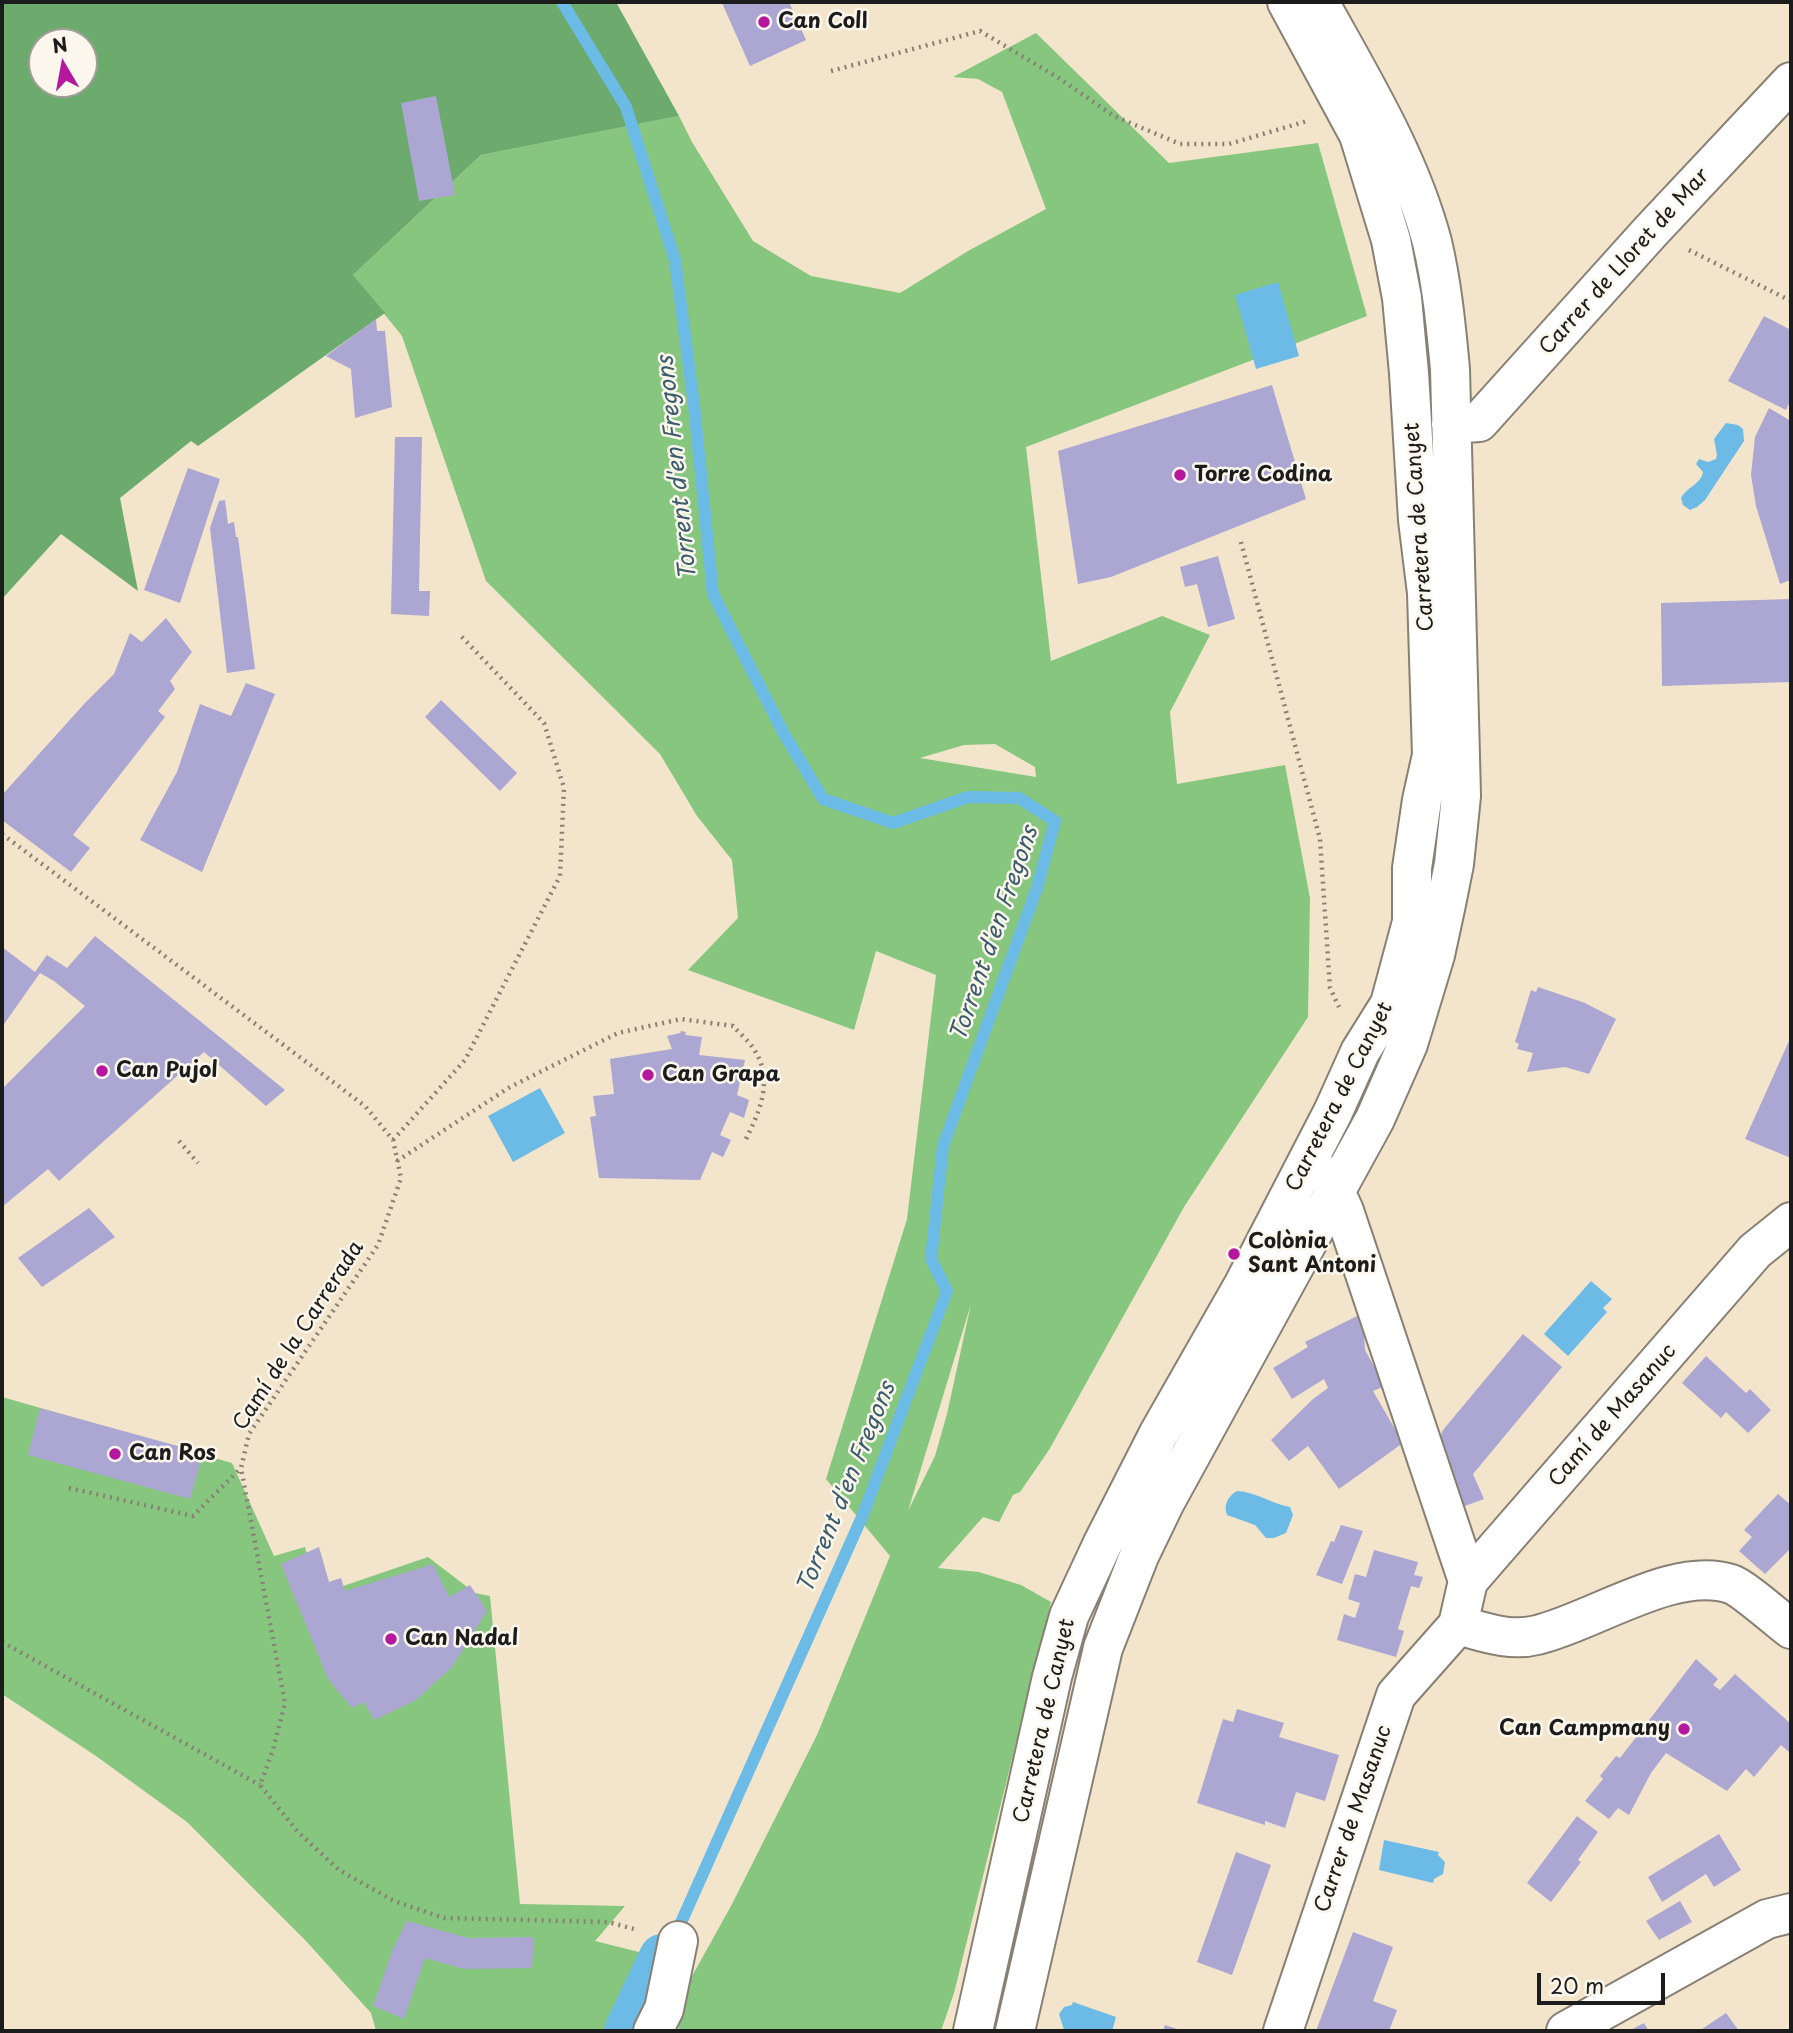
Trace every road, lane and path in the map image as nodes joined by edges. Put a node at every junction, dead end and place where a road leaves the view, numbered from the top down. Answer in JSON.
{"nodes":[{"id":1,"x":1287,"y":2,"type":"edge"},
{"id":2,"x":1320,"y":2,"type":"edge"},
{"id":3,"x":831,"y":71,"type":"dead end"},
{"id":4,"x":1791,"y":82,"type":"edge"},
{"id":5,"x":1351,"y":120,"type":"junction"},
{"id":6,"x":1651,"y":230,"type":"junction"},
{"id":7,"x":1791,"y":301,"type":"edge"},
{"id":8,"x":1451,"y":424,"type":"junction"},
{"id":9,"x":1241,"y":542,"type":"dead end"},
{"id":10,"x":1427,"y":593,"type":"junction"},
{"id":11,"x":460,"y":635,"type":"dead end"},
{"id":12,"x":2,"y":834,"type":"edge"},
{"id":13,"x":1390,"y":1004,"type":"junction"},
{"id":14,"x":1360,"y":1052,"type":"junction"},
{"id":15,"x":393,"y":1140,"type":"junction"},
{"id":16,"x":179,"y":1141,"type":"dead end"},
{"id":17,"x":745,"y":1141,"type":"dead end"},
{"id":18,"x":397,"y":1161,"type":"junction"},
{"id":19,"x":198,"y":1163,"type":"dead end"},
{"id":20,"x":1335,"y":1192,"type":"junction"},
{"id":21,"x":1791,"y":1222,"type":"edge"},
{"id":22,"x":241,"y":1468,"type":"junction"},
{"id":23,"x":69,"y":1488,"type":"dead end"},
{"id":24,"x":1468,"y":1581,"type":"junction"},
{"id":25,"x":1458,"y":1625,"type":"junction"},
{"id":26,"x":1791,"y":1629,"type":"edge"},
{"id":27,"x":2,"y":1642,"type":"edge"},
{"id":28,"x":260,"y":1785,"type":"junction"},
{"id":29,"x":1791,"y":1913,"type":"edge"},
{"id":30,"x":678,"y":1941,"type":"joint"},
{"id":31,"x":660,"y":2024,"type":"edge"},
{"id":32,"x":973,"y":2031,"type":"edge"},
{"id":33,"x":1015,"y":2031,"type":"edge"},
{"id":34,"x":1283,"y":2031,"type":"edge"},
{"id":35,"x":1566,"y":2031,"type":"edge"}],
"edges":[{"from":1,"to":5,"type":"street","name":"Carretera de Canyet"},
{"from":2,"to":8,"type":"street","name":"Carretera de Canyet"},
{"from":3,"to":5,"type":"path"},
{"from":4,"to":6,"type":"street","name":"Carrer de Lloret de Mar"},
{"from":5,"to":8,"type":"street"},
{"from":5,"to":10,"type":"street","name":"Carretera de Canyet"},
{"from":6,"to":7,"type":"path"},
{"from":6,"to":8,"type":"street","name":"Carrer de Lloret de Mar"},
{"from":8,"to":10,"type":"street"},
{"from":8,"to":20,"type":"street","name":"Carretera de Canyet"},
{"from":9,"to":14,"type":"path"},
{"from":10,"to":13,"type":"street","name":"Carretera de Canyet"},
{"from":11,"to":15,"type":"path"},
{"from":12,"to":15,"type":"path","name":"Camí de la Carrerada"},
{"from":13,"to":14,"type":"street","name":"Carretera de Canyet"},
{"from":13,"to":20,"type":"street"},
{"from":14,"to":32,"type":"street","name":"Carretera de Canyet"},
{"from":15,"to":18,"type":"path","name":"Camí de la Carrerada"},
{"from":16,"to":19,"type":"path"},
{"from":17,"to":18,"type":"path"},
{"from":18,"to":22,"type":"path","name":"Camí de la Carrerada"},
{"from":20,"to":24,"type":"street"},
{"from":20,"to":33,"type":"street","name":"Carretera de Canyet"},
{"from":21,"to":24,"type":"street","name":"Camí de Masanuc"},
{"from":22,"to":23,"type":"path"},
{"from":22,"to":28,"type":"path","name":"Camí de la Carrerada"},
{"from":24,"to":25,"type":"street","name":"Camí de Masanuc"},
{"from":25,"to":26,"type":"street"},
{"from":25,"to":34,"type":"street","name":"Carrer de Masanuc"},
{"from":27,"to":28,"type":"path"},
{"from":28,"to":30,"type":"path"},
{"from":29,"to":35,"type":"street"},
{"from":30,"to":31,"type":"street"}]}
